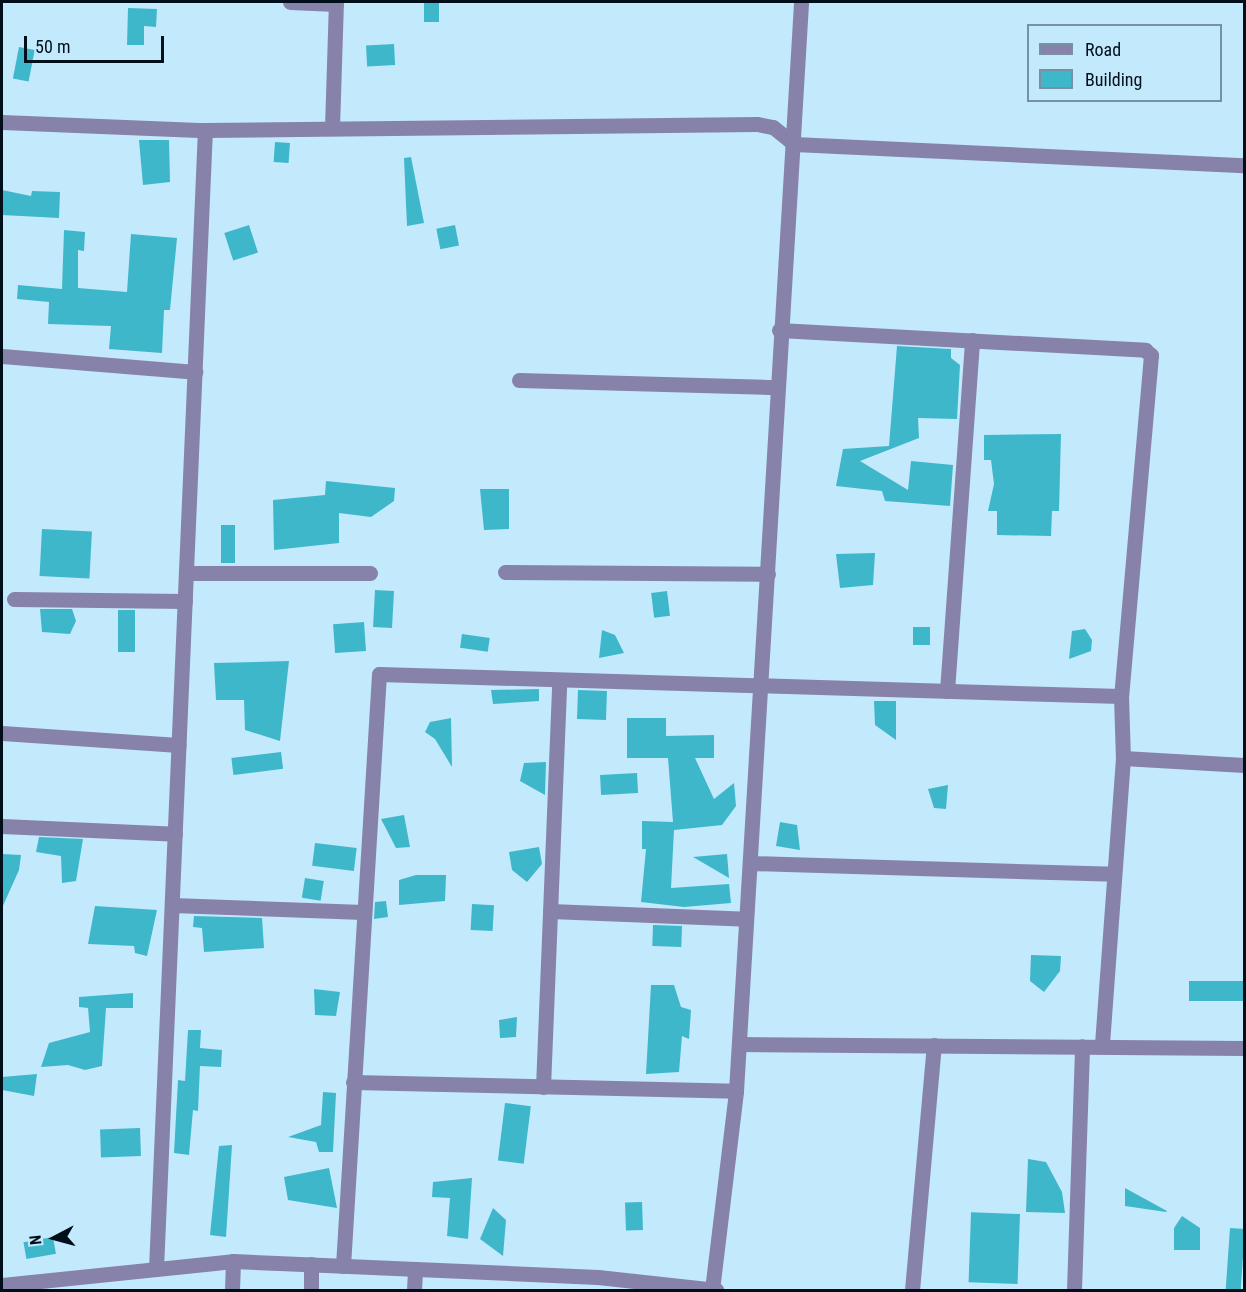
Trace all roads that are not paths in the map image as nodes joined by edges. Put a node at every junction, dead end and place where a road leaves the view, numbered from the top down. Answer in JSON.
{"nodes":[{"id":1,"x":290,"y":2,"type":"edge"},
{"id":2,"x":801,"y":2,"type":"edge"},
{"id":3,"x":336,"y":3,"type":"edge"},
{"id":4,"x":2,"y":122,"type":"edge"},
{"id":5,"x":332,"y":128,"type":"junction"},
{"id":6,"x":205,"y":130,"type":"junction"},
{"id":7,"x":794,"y":144,"type":"junction"},
{"id":8,"x":1245,"y":165,"type":"edge"},
{"id":9,"x":780,"y":330,"type":"junction"},
{"id":10,"x":972,"y":340,"type":"junction"},
{"id":11,"x":2,"y":356,"type":"edge"},
{"id":12,"x":195,"y":372,"type":"junction"},
{"id":13,"x":519,"y":381,"type":"dead end"},
{"id":14,"x":775,"y":387,"type":"junction"},
{"id":15,"x":505,"y":572,"type":"dead end"},
{"id":16,"x":186,"y":573,"type":"junction"},
{"id":17,"x":370,"y":573,"type":"dead end"},
{"id":18,"x":768,"y":574,"type":"junction"},
{"id":19,"x":14,"y":599,"type":"dead end"},
{"id":20,"x":185,"y":601,"type":"junction"},
{"id":21,"x":559,"y":680,"type":"junction"},
{"id":22,"x":763,"y":688,"type":"junction"},
{"id":23,"x":947,"y":691,"type":"junction"},
{"id":24,"x":1121,"y":696,"type":"junction"},
{"id":25,"x":2,"y":733,"type":"edge"},
{"id":26,"x":178,"y":745,"type":"junction"},
{"id":27,"x":1123,"y":759,"type":"junction"},
{"id":28,"x":1245,"y":765,"type":"edge"},
{"id":29,"x":2,"y":826,"type":"edge"},
{"id":30,"x":175,"y":834,"type":"junction"},
{"id":31,"x":750,"y":863,"type":"junction"},
{"id":32,"x":1114,"y":874,"type":"junction"},
{"id":33,"x":172,"y":905,"type":"junction"},
{"id":34,"x":550,"y":911,"type":"junction"},
{"id":35,"x":363,"y":912,"type":"junction"},
{"id":36,"x":746,"y":919,"type":"junction"},
{"id":37,"x":739,"y":1044,"type":"junction"},
{"id":38,"x":934,"y":1046,"type":"junction"},
{"id":39,"x":1082,"y":1046,"type":"junction"},
{"id":40,"x":1102,"y":1047,"type":"junction"},
{"id":41,"x":1245,"y":1048,"type":"edge"},
{"id":42,"x":353,"y":1082,"type":"junction"},
{"id":43,"x":543,"y":1087,"type":"junction"},
{"id":44,"x":736,"y":1091,"type":"junction"},
{"id":45,"x":233,"y":1261,"type":"junction"},
{"id":46,"x":311,"y":1264,"type":"junction"},
{"id":47,"x":343,"y":1266,"type":"junction"},
{"id":48,"x":156,"y":1269,"type":"junction"},
{"id":49,"x":415,"y":1269,"type":"junction"},
{"id":50,"x":598,"y":1284,"type":"edge"},
{"id":51,"x":2,"y":1285,"type":"edge"},
{"id":52,"x":42,"y":1286,"type":"edge"},
{"id":53,"x":232,"y":1290,"type":"edge"},
{"id":54,"x":310,"y":1290,"type":"edge"},
{"id":55,"x":414,"y":1290,"type":"edge"},
{"id":56,"x":712,"y":1290,"type":"edge"},
{"id":57,"x":716,"y":1290,"type":"edge"},
{"id":58,"x":912,"y":1290,"type":"edge"},
{"id":59,"x":1074,"y":1290,"type":"edge"}],
"edges":[{"from":1,"to":3,"type":"street"},
{"from":2,"to":7,"type":"street"},
{"from":3,"to":5,"type":"street"},
{"from":4,"to":6,"type":"street"},
{"from":5,"to":6,"type":"street"},
{"from":5,"to":7,"type":"street"},
{"from":6,"to":12,"type":"street"},
{"from":7,"to":8,"type":"street"},
{"from":7,"to":9,"type":"street"},
{"from":9,"to":10,"type":"street"},
{"from":9,"to":14,"type":"street"},
{"from":10,"to":23,"type":"street"},
{"from":10,"to":24,"type":"street"},
{"from":11,"to":12,"type":"street"},
{"from":12,"to":16,"type":"street"},
{"from":13,"to":14,"type":"street"},
{"from":14,"to":18,"type":"street"},
{"from":15,"to":18,"type":"street"},
{"from":16,"to":17,"type":"street"},
{"from":16,"to":20,"type":"street"},
{"from":18,"to":22,"type":"street"},
{"from":19,"to":20,"type":"street"},
{"from":20,"to":26,"type":"street"},
{"from":21,"to":22,"type":"street"},
{"from":21,"to":34,"type":"street"},
{"from":21,"to":35,"type":"street"},
{"from":22,"to":23,"type":"street"},
{"from":22,"to":31,"type":"street"},
{"from":23,"to":24,"type":"street"},
{"from":24,"to":27,"type":"street"},
{"from":25,"to":26,"type":"street"},
{"from":26,"to":30,"type":"street"},
{"from":27,"to":28,"type":"street"},
{"from":27,"to":32,"type":"street"},
{"from":29,"to":30,"type":"street"},
{"from":30,"to":33,"type":"street"},
{"from":31,"to":32,"type":"street"},
{"from":31,"to":36,"type":"street"},
{"from":32,"to":40,"type":"street"},
{"from":33,"to":35,"type":"street"},
{"from":33,"to":48,"type":"street"},
{"from":34,"to":36,"type":"street"},
{"from":34,"to":43,"type":"street"},
{"from":35,"to":42,"type":"street"},
{"from":36,"to":37,"type":"street"},
{"from":37,"to":38,"type":"street"},
{"from":37,"to":44,"type":"street"},
{"from":38,"to":39,"type":"street"},
{"from":38,"to":58,"type":"street"},
{"from":39,"to":40,"type":"street"},
{"from":39,"to":59,"type":"street"},
{"from":40,"to":41,"type":"street"},
{"from":42,"to":43,"type":"street"},
{"from":42,"to":47,"type":"street"},
{"from":43,"to":44,"type":"street"},
{"from":44,"to":56,"type":"street"},
{"from":45,"to":46,"type":"street"},
{"from":45,"to":48,"type":"street"},
{"from":45,"to":53,"type":"street"},
{"from":46,"to":47,"type":"street"},
{"from":46,"to":54,"type":"street"},
{"from":47,"to":49,"type":"street"},
{"from":48,"to":52,"type":"street"},
{"from":49,"to":50,"type":"street"},
{"from":49,"to":55,"type":"street"},
{"from":50,"to":56,"type":"street"},
{"from":51,"to":52,"type":"street"},
{"from":56,"to":57,"type":"street"}]}
